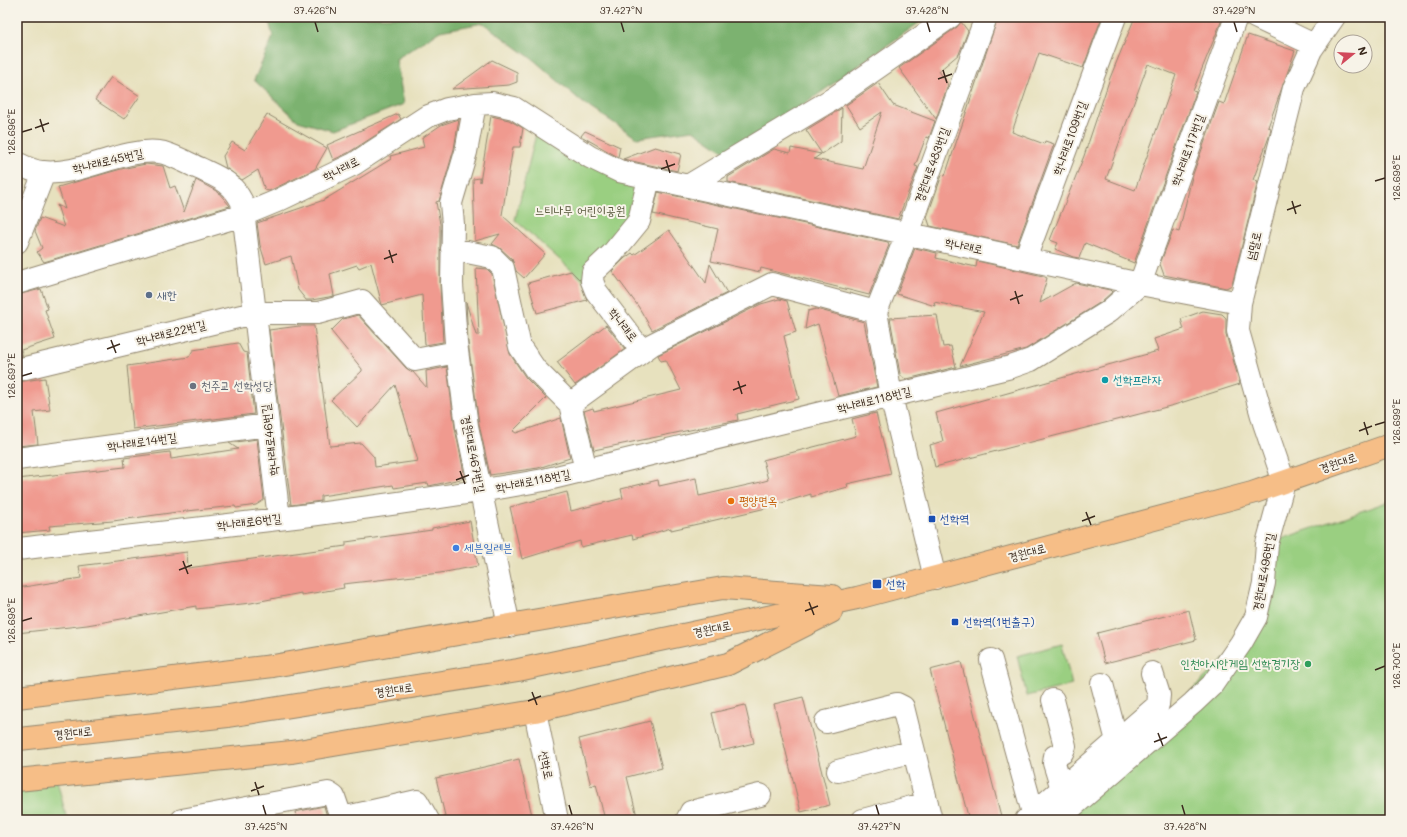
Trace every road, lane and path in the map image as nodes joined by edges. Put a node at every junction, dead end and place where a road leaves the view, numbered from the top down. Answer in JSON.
{"nodes":[{"id":1,"x":950,"y":17,"type":"edge"},
{"id":2,"x":986,"y":17,"type":"edge"},
{"id":3,"x":1115,"y":17,"type":"edge"},
{"id":4,"x":1236,"y":17,"type":"edge"},
{"id":5,"x":1255,"y":17,"type":"edge"},
{"id":6,"x":1334,"y":17,"type":"edge"},
{"id":7,"x":1314,"y":45,"type":"junction"},
{"id":8,"x":475,"y":104,"type":"junction"},
{"id":9,"x":17,"y":163,"type":"edge"},
{"id":10,"x":44,"y":173,"type":"junction"},
{"id":11,"x":649,"y":178,"type":"junction"},
{"id":12,"x":688,"y":186,"type":"junction"},
{"id":13,"x":243,"y":215,"type":"junction"},
{"id":14,"x":907,"y":234,"type":"junction"},
{"id":15,"x":17,"y":242,"type":"edge"},
{"id":16,"x":452,"y":249,"type":"junction"},
{"id":17,"x":1025,"y":259,"type":"junction"},
{"id":18,"x":19,"y":277,"type":"edge"},
{"id":19,"x":1140,"y":284,"type":"junction"},
{"id":20,"x":1240,"y":302,"type":"junction"},
{"id":21,"x":876,"y":312,"type":"junction"},
{"id":22,"x":254,"y":313,"type":"junction"},
{"id":23,"x":642,"y":351,"type":"junction"},
{"id":24,"x":457,"y":352,"type":"junction"},
{"id":25,"x":17,"y":370,"type":"edge"},
{"id":26,"x":891,"y":396,"type":"junction"},
{"id":27,"x":570,"y":404,"type":"junction"},
{"id":28,"x":268,"y":424,"type":"junction"},
{"id":29,"x":1390,"y":445,"type":"edge"},
{"id":30,"x":17,"y":459,"type":"edge"},
{"id":31,"x":586,"y":470,"type":"junction"},
{"id":32,"x":1284,"y":482,"type":"junction"},
{"id":33,"x":480,"y":491,"type":"junction"},
{"id":34,"x":279,"y":519,"type":"junction"},
{"id":35,"x":17,"y":549,"type":"edge"},
{"id":36,"x":935,"y":578,"type":"junction"},
{"id":37,"x":857,"y":598,"type":"junction"},
{"id":38,"x":509,"y":626,"type":"junction"},
{"id":39,"x":991,"y":660,"type":"dead end"},
{"id":40,"x":1152,"y":673,"type":"dead end"},
{"id":41,"x":1102,"y":684,"type":"dead end"},
{"id":42,"x":17,"y":697,"type":"edge"},
{"id":43,"x":1054,"y":700,"type":"dead end"},
{"id":44,"x":535,"y":711,"type":"junction"},
{"id":45,"x":826,"y":722,"type":"dead end"},
{"id":46,"x":18,"y":739,"type":"dead end"},
{"id":47,"x":1117,"y":741,"type":"junction"},
{"id":48,"x":914,"y":751,"type":"junction"},
{"id":49,"x":838,"y":771,"type":"dead end"},
{"id":50,"x":17,"y":780,"type":"edge"},
{"id":51,"x":1062,"y":789,"type":"junction"},
{"id":52,"x":760,"y":795,"type":"dead end"},
{"id":53,"x":281,"y":811,"type":"edge"},
{"id":54,"x":929,"y":811,"type":"edge"},
{"id":55,"x":717,"y":813,"type":"edge"},
{"id":56,"x":1029,"y":817,"type":"edge"},
{"id":57,"x":342,"y":819,"type":"edge"},
{"id":58,"x":187,"y":820,"type":"edge"},
{"id":59,"x":428,"y":820,"type":"edge"},
{"id":60,"x":557,"y":820,"type":"edge"},
{"id":61,"x":687,"y":820,"type":"edge"},
{"id":62,"x":863,"y":820,"type":"edge"},
{"id":63,"x":1057,"y":820,"type":"edge"}],
"edges":[{"from":1,"to":12,"type":"street"},
{"from":2,"to":14,"type":"street","name":"경원대로483번길"},
{"from":3,"to":17,"type":"street","name":"학나래로109번길"},
{"from":4,"to":19,"type":"street","name":"학나래로117번길"},
{"from":5,"to":7,"type":"street"},
{"from":6,"to":7,"type":"street","name":"넘말로"},
{"from":7,"to":20,"type":"street","name":"넘말로"},
{"from":8,"to":11,"type":"street","name":"학나래로"},
{"from":8,"to":13,"type":"street","name":"학나래로"},
{"from":8,"to":16,"type":"street","name":"경원대로467번길"},
{"from":9,"to":10,"type":"street","name":"학나래로45번길"},
{"from":10,"to":13,"type":"street","name":"학나래로45번길"},
{"from":10,"to":15,"type":"street"},
{"from":11,"to":12,"type":"street","name":"학나래로"},
{"from":11,"to":23,"type":"street","name":"학나래로"},
{"from":12,"to":14,"type":"street","name":"학나래로"},
{"from":13,"to":18,"type":"street","name":"학나래로"},
{"from":13,"to":22,"type":"street","name":"학나래로46번길"},
{"from":14,"to":17,"type":"street","name":"학나래로"},
{"from":14,"to":21,"type":"street","name":"경원대로483번길"},
{"from":16,"to":24,"type":"street","name":"경원대로467번길"},
{"from":16,"to":27,"type":"street"},
{"from":17,"to":19,"type":"street","name":"학나래로"},
{"from":19,"to":20,"type":"street","name":"학나래로"},
{"from":19,"to":26,"type":"street","name":"학나래로118번길"},
{"from":20,"to":32,"type":"street","name":"넘말로"},
{"from":21,"to":23,"type":"street"},
{"from":21,"to":26,"type":"street"},
{"from":22,"to":24,"type":"street"},
{"from":22,"to":25,"type":"street","name":"학나래로22번길"},
{"from":22,"to":28,"type":"street","name":"학나래로46번길"},
{"from":23,"to":27,"type":"street"},
{"from":24,"to":33,"type":"street","name":"경원대로467번길"},
{"from":26,"to":31,"type":"street","name":"학나래로118번길"},
{"from":26,"to":36,"type":"street"},
{"from":27,"to":31,"type":"street","name":"학나래로118번길"},
{"from":28,"to":30,"type":"street","name":"학나래로14번길"},
{"from":28,"to":34,"type":"street","name":"학나래로46번길"},
{"from":29,"to":32,"type":"main road","name":"경원대로"},
{"from":31,"to":33,"type":"street","name":"학나래로118번길"},
{"from":32,"to":36,"type":"main road","name":"경원대로"},
{"from":32,"to":63,"type":"street","name":"경원대로496번길"},
{"from":33,"to":34,"type":"street","name":"학나래로6번길"},
{"from":33,"to":38,"type":"street","name":"경원대로467번길"},
{"from":34,"to":35,"type":"street","name":"학나래로6번길"},
{"from":36,"to":37,"type":"main road","name":"경원대로"},
{"from":37,"to":38,"type":"main road"},
{"from":37,"to":44,"type":"main road"},
{"from":37,"to":46,"type":"main road","name":"경원대로"},
{"from":38,"to":42,"type":"main road"},
{"from":39,"to":56,"type":"street"},
{"from":40,"to":47,"type":"street"},
{"from":41,"to":47,"type":"street"},
{"from":43,"to":51,"type":"street"},
{"from":44,"to":50,"type":"main road"},
{"from":44,"to":60,"type":"street","name":"선학로"},
{"from":45,"to":48,"type":"street"},
{"from":47,"to":51,"type":"street"},
{"from":48,"to":49,"type":"street"},
{"from":48,"to":54,"type":"street"},
{"from":51,"to":56,"type":"street"},
{"from":52,"to":55,"type":"street"},
{"from":53,"to":57,"type":"street"},
{"from":53,"to":58,"type":"street"},
{"from":54,"to":62,"type":"street"},
{"from":55,"to":61,"type":"street"},
{"from":57,"to":59,"type":"street"}]}
